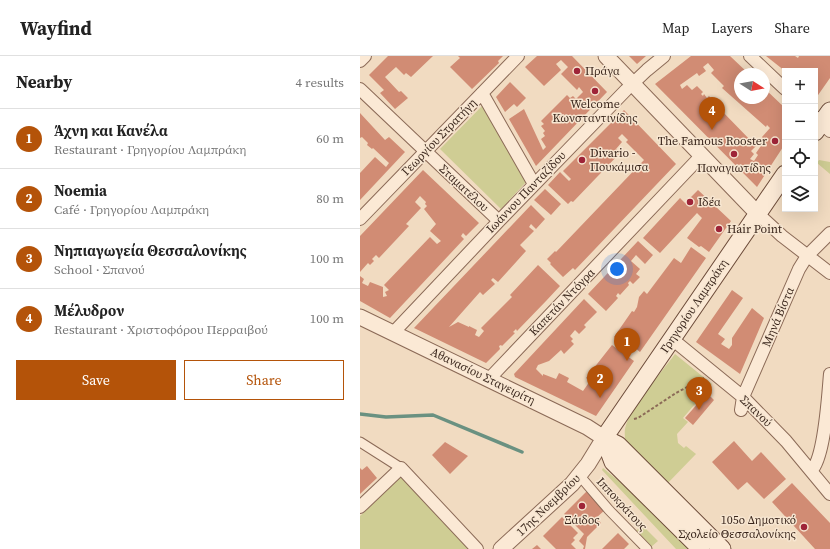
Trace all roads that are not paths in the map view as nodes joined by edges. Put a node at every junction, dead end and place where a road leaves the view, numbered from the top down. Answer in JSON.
{"nodes":[{"id":1,"x":365,"y":56,"type":"edge"},
{"id":2,"x":518,"y":56,"type":"edge"},
{"id":3,"x":606,"y":56,"type":"edge"},
{"id":4,"x":664,"y":56,"type":"edge"},
{"id":5,"x":750,"y":56,"type":"edge"},
{"id":6,"x":360,"y":61,"type":"edge"},
{"id":7,"x":633,"y":83,"type":"junction"},
{"id":8,"x":782,"y":86,"type":"edge"},
{"id":9,"x":360,"y":89,"type":"edge"},
{"id":10,"x":482,"y":93,"type":"junction"},
{"id":11,"x":425,"y":152,"type":"junction"},
{"id":12,"x":701,"y":156,"type":"junction"},
{"id":13,"x":784,"y":176,"type":"edge"},
{"id":14,"x":534,"y":184,"type":"junction"},
{"id":15,"x":757,"y":213,"type":"junction"},
{"id":16,"x":360,"y":219,"type":"edge"},
{"id":17,"x":498,"y":221,"type":"junction"},
{"id":18,"x":830,"y":233,"type":"edge"},
{"id":19,"x":807,"y":256,"type":"junction"},
{"id":20,"x":830,"y":274,"type":"edge"},
{"id":21,"x":360,"y":316,"type":"edge"},
{"id":22,"x":393,"y":333,"type":"junction"},
{"id":23,"x":672,"y":339,"type":"junction"},
{"id":24,"x":830,"y":374,"type":"edge"},
{"id":25,"x":489,"y":379,"type":"junction"},
{"id":26,"x":743,"y":397,"type":"junction"},
{"id":27,"x":741,"y":410,"type":"dead end"},
{"id":28,"x":604,"y":438,"type":"junction"},
{"id":29,"x":360,"y":442,"type":"edge"},
{"id":30,"x":401,"y":468,"type":"junction"},
{"id":31,"x":811,"y":471,"type":"junction"},
{"id":32,"x":579,"y":475,"type":"junction"},
{"id":33,"x":830,"y":494,"type":"edge"},
{"id":34,"x":360,"y":507,"type":"edge"},
{"id":35,"x":477,"y":549,"type":"edge"},
{"id":36,"x":501,"y":549,"type":"edge"},
{"id":37,"x":647,"y":549,"type":"edge"},
{"id":38,"x":701,"y":549,"type":"edge"},
{"id":39,"x":722,"y":549,"type":"edge"}],
"edges":[{"from":1,"to":6,"type":"street"},
{"from":2,"to":10,"type":"street","name":"Γεωργίου Στρατήγη"},
{"from":3,"to":7,"type":"street"},
{"from":4,"to":7,"type":"street","name":"Ιωάννου Πανταζίδου"},
{"from":5,"to":8,"type":"street"},
{"from":7,"to":12,"type":"street"},
{"from":7,"to":14,"type":"street","name":"Ιωάννου Πανταζίδου"},
{"from":9,"to":11,"type":"street","name":"Σταματέλου"},
{"from":10,"to":11,"type":"street","name":"Γεωργίου Στρατήγη"},
{"from":10,"to":14,"type":"street"},
{"from":11,"to":16,"type":"street","name":"Γεωργίου Στρατήγη"},
{"from":11,"to":17,"type":"street","name":"Σταματέλου"},
{"from":12,"to":15,"type":"street"},
{"from":12,"to":25,"type":"street","name":"Καπετάν Ντόγρα"},
{"from":13,"to":15,"type":"main road","name":"Γρηγορίου Λαμπράκη"},
{"from":14,"to":17,"type":"street","name":"Ιωάννου Πανταζίδου"},
{"from":15,"to":19,"type":"street"},
{"from":15,"to":23,"type":"main road","name":"Γρηγορίου Λαμπράκη"},
{"from":17,"to":22,"type":"street","name":"Ιωάννου Πανταζίδου"},
{"from":18,"to":19,"type":"street","name":"Μηνά Βίστα"},
{"from":19,"to":20,"type":"street"},
{"from":19,"to":26,"type":"street","name":"Μηνά Βίστα"},
{"from":21,"to":22,"type":"street","name":"Αθανασίου Σταγειρίτη"},
{"from":22,"to":25,"type":"street","name":"Αθανασίου Σταγειρίτη"},
{"from":23,"to":26,"type":"street","name":"Σπανού"},
{"from":23,"to":28,"type":"main road","name":"Γρηγορίου Λαμπράκη"},
{"from":24,"to":31,"type":"street"},
{"from":25,"to":28,"type":"street","name":"Αθανασίου Σταγειρίτη"},
{"from":26,"to":27,"type":"street","name":"Μηνά Βίστα"},
{"from":26,"to":31,"type":"street","name":"Σπανού"},
{"from":28,"to":32,"type":"street","name":"17ης Νοεμβρίου"},
{"from":28,"to":38,"type":"main road"},
{"from":28,"to":39,"type":"main road","name":"Αθανασίου Σταγειρίτη"},
{"from":29,"to":30,"type":"street"},
{"from":30,"to":34,"type":"street"},
{"from":30,"to":35,"type":"street"},
{"from":31,"to":33,"type":"street","name":"Σπανού"},
{"from":32,"to":36,"type":"street","name":"17ης Νοεμβρίου"},
{"from":32,"to":37,"type":"street","name":"Ιπποκράτους"}]}
